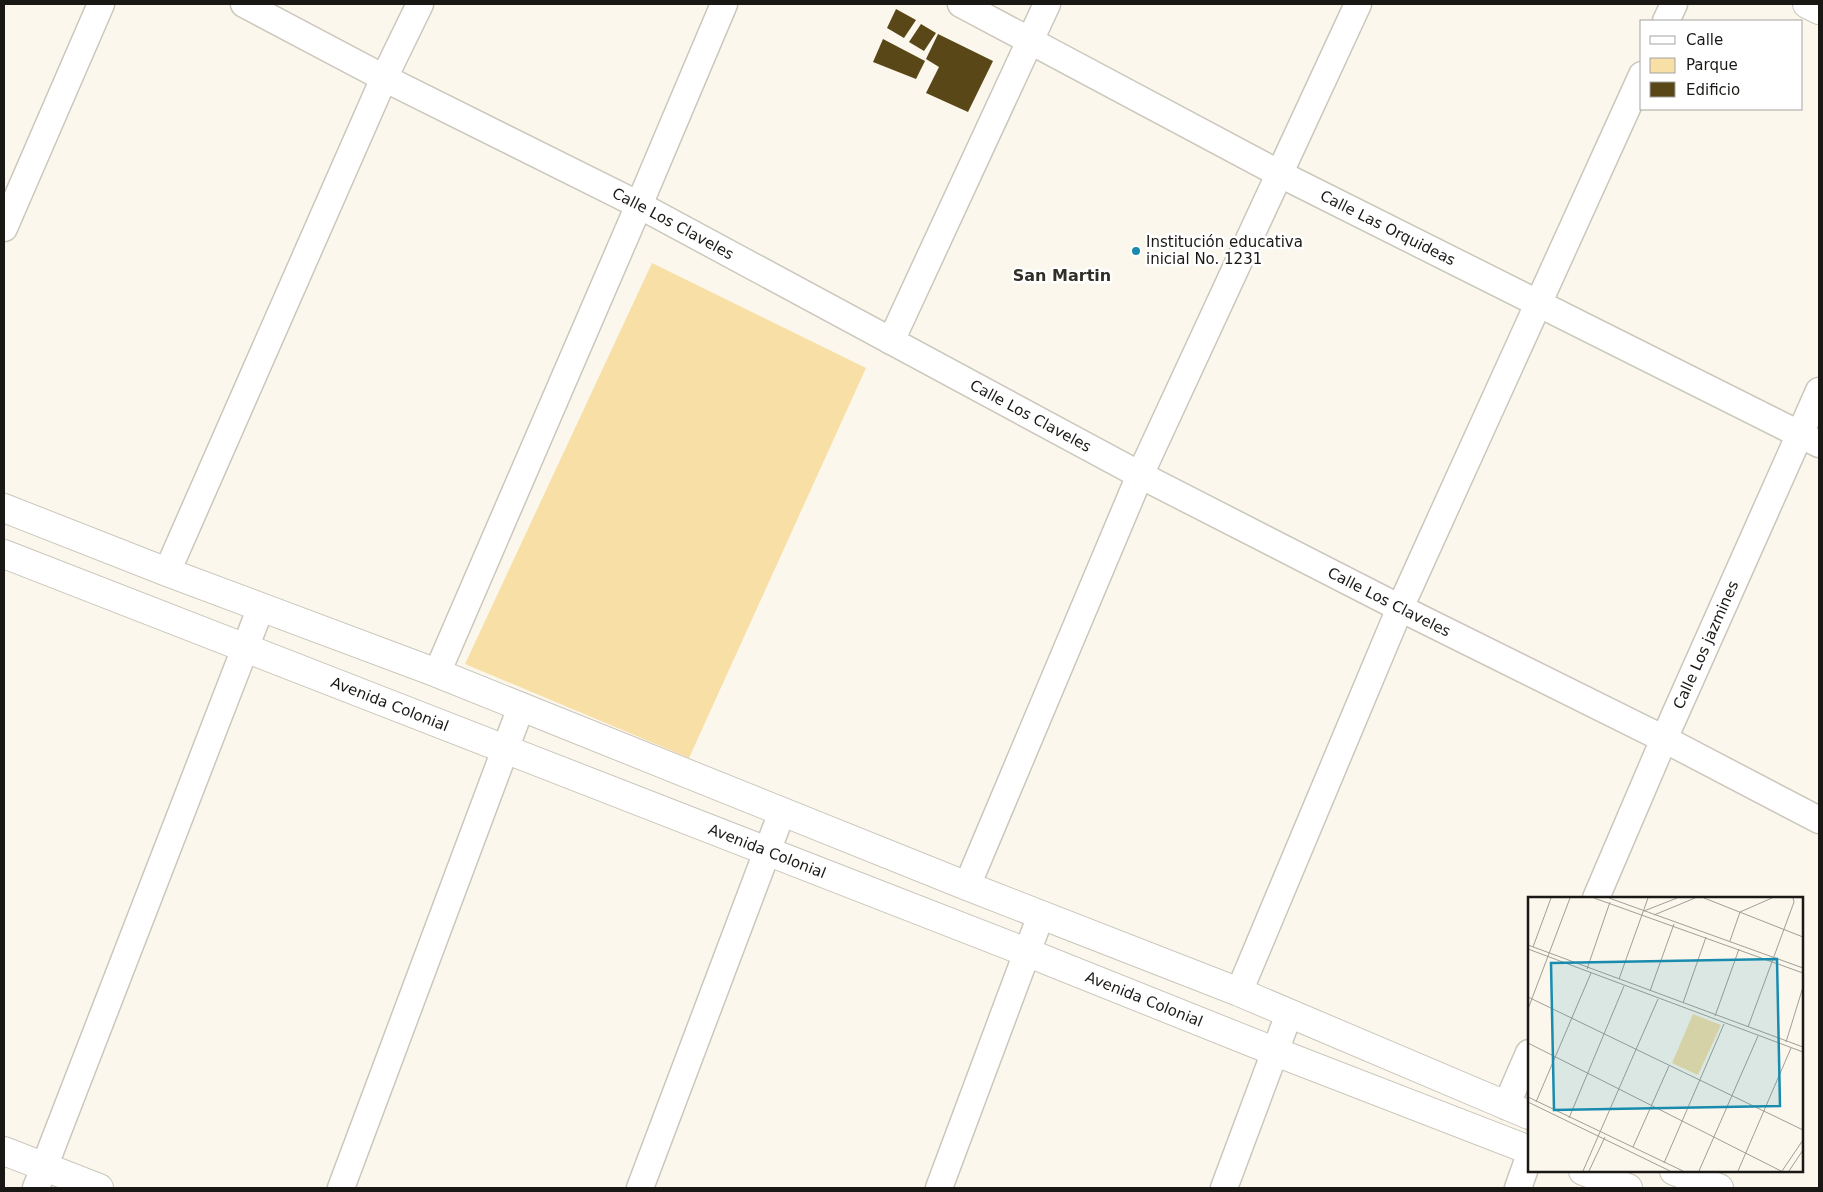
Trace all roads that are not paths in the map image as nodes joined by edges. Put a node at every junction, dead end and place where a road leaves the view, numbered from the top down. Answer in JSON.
{"nodes":[{"id":1,"x":101,"y":4,"type":"edge"},
{"id":2,"x":244,"y":4,"type":"edge"},
{"id":3,"x":420,"y":4,"type":"edge"},
{"id":4,"x":724,"y":4,"type":"edge"},
{"id":5,"x":961,"y":4,"type":"edge"},
{"id":6,"x":1047,"y":4,"type":"edge"},
{"id":7,"x":1358,"y":4,"type":"edge"},
{"id":8,"x":1674,"y":4,"type":"edge"},
{"id":9,"x":1807,"y":4,"type":"edge"},
{"id":10,"x":1819,"y":10,"type":"edge"},
{"id":11,"x":1666,"y":20,"type":"edge"},
{"id":12,"x":1031,"y":40,"type":"junction"},
{"id":13,"x":384,"y":78,"type":"junction"},
{"id":14,"x":1640,"y":79,"type":"edge"},
{"id":15,"x":1280,"y":174,"type":"junction"},
{"id":16,"x":639,"y":205,"type":"junction"},
{"id":17,"x":4,"y":228,"type":"edge"},
{"id":18,"x":1538,"y":302,"type":"junction"},
{"id":19,"x":891,"y":341,"type":"junction"},
{"id":20,"x":1819,"y":391,"type":"edge"},
{"id":21,"x":1810,"y":439,"type":"edge"},
{"id":22,"x":1140,"y":475,"type":"junction"},
{"id":23,"x":4,"y":508,"type":"edge"},
{"id":24,"x":4,"y":554,"type":"edge"},
{"id":25,"x":167,"y":572,"type":"junction"},
{"id":26,"x":261,"y":607,"type":"junction"},
{"id":27,"x":1400,"y":608,"type":"junction"},
{"id":28,"x":246,"y":648,"type":"junction"},
{"id":29,"x":437,"y":673,"type":"junction"},
{"id":30,"x":521,"y":707,"type":"junction"},
{"id":31,"x":1664,"y":739,"type":"junction"},
{"id":32,"x":504,"y":749,"type":"junction"},
{"id":33,"x":782,"y":812,"type":"junction"},
{"id":34,"x":1819,"y":820,"type":"edge"},
{"id":35,"x":768,"y":851,"type":"junction"},
{"id":36,"x":967,"y":886,"type":"junction"},
{"id":37,"x":1596,"y":897,"type":"edge"},
{"id":38,"x":1041,"y":915,"type":"junction"},
{"id":39,"x":1026,"y":952,"type":"junction"},
{"id":40,"x":1239,"y":992,"type":"junction"},
{"id":41,"x":1289,"y":1014,"type":"junction"},
{"id":42,"x":1276,"y":1052,"type":"junction"},
{"id":43,"x":1528,"y":1058,"type":"edge"},
{"id":44,"x":1518,"y":1111,"type":"edge"},
{"id":45,"x":1528,"y":1150,"type":"edge"},
{"id":46,"x":4,"y":1151,"type":"edge"},
{"id":47,"x":1528,"y":1160,"type":"edge"},
{"id":48,"x":1586,"y":1172,"type":"edge"},
{"id":49,"x":1677,"y":1172,"type":"edge"},
{"id":50,"x":40,"y":1177,"type":"edge"},
{"id":51,"x":100,"y":1188,"type":"edge"},
{"id":52,"x":341,"y":1188,"type":"edge"},
{"id":53,"x":640,"y":1188,"type":"edge"},
{"id":54,"x":939,"y":1188,"type":"edge"},
{"id":55,"x":1224,"y":1188,"type":"edge"},
{"id":56,"x":1518,"y":1188,"type":"edge"},
{"id":57,"x":1628,"y":1188,"type":"edge"},
{"id":58,"x":1719,"y":1188,"type":"edge"}],
"edges":[{"from":1,"to":17,"type":"street"},
{"from":2,"to":13,"type":"street","name":"Calle Los Claveles"},
{"from":3,"to":13,"type":"street"},
{"from":4,"to":16,"type":"street"},
{"from":5,"to":12,"type":"street","name":"Calle Las Orquideas"},
{"from":6,"to":12,"type":"street"},
{"from":7,"to":15,"type":"street"},
{"from":8,"to":11,"type":"street"},
{"from":9,"to":10,"type":"street"},
{"from":12,"to":15,"type":"street","name":"Calle Las Orquideas"},
{"from":12,"to":19,"type":"street"},
{"from":13,"to":16,"type":"street","name":"Calle Los Claveles"},
{"from":13,"to":25,"type":"street"},
{"from":14,"to":18,"type":"street"},
{"from":15,"to":18,"type":"street","name":"Calle Las Orquideas"},
{"from":15,"to":22,"type":"street"},
{"from":16,"to":19,"type":"street","name":"Calle Los Claveles"},
{"from":16,"to":29,"type":"street"},
{"from":18,"to":21,"type":"street","name":"Calle Las Orquideas"},
{"from":18,"to":27,"type":"street"},
{"from":19,"to":22,"type":"street","name":"Calle Los Claveles"},
{"from":20,"to":21,"type":"street","name":"Calle Los jazmines"},
{"from":21,"to":31,"type":"street","name":"Calle Los jazmines"},
{"from":22,"to":27,"type":"street","name":"Calle Los Claveles"},
{"from":22,"to":36,"type":"street"},
{"from":23,"to":25,"type":"street"},
{"from":24,"to":28,"type":"street","name":"Avenida Colonial"},
{"from":25,"to":26,"type":"street"},
{"from":26,"to":28,"type":"street"},
{"from":26,"to":29,"type":"street"},
{"from":27,"to":31,"type":"street","name":"Calle Los Claveles"},
{"from":27,"to":40,"type":"street"},
{"from":28,"to":32,"type":"street","name":"Avenida Colonial"},
{"from":28,"to":50,"type":"street"},
{"from":29,"to":30,"type":"street"},
{"from":30,"to":32,"type":"street"},
{"from":30,"to":33,"type":"street"},
{"from":31,"to":34,"type":"street","name":"Calle Los Claveles"},
{"from":31,"to":37,"type":"street","name":"Calle Los jazmines"},
{"from":32,"to":35,"type":"street","name":"Avenida Colonial"},
{"from":32,"to":52,"type":"street"},
{"from":33,"to":35,"type":"street"},
{"from":33,"to":36,"type":"street"},
{"from":35,"to":39,"type":"street","name":"Avenida Colonial"},
{"from":35,"to":53,"type":"street"},
{"from":36,"to":38,"type":"street"},
{"from":38,"to":39,"type":"street"},
{"from":38,"to":40,"type":"street"},
{"from":39,"to":42,"type":"street","name":"Avenida Colonial"},
{"from":39,"to":54,"type":"street"},
{"from":40,"to":41,"type":"street"},
{"from":41,"to":42,"type":"street"},
{"from":41,"to":44,"type":"street"},
{"from":42,"to":45,"type":"street","name":"Avenida Colonial"},
{"from":42,"to":55,"type":"street"},
{"from":43,"to":44,"type":"street"},
{"from":46,"to":50,"type":"street"},
{"from":47,"to":56,"type":"street"},
{"from":48,"to":57,"type":"street"},
{"from":49,"to":58,"type":"street"},
{"from":50,"to":51,"type":"street"}]}
